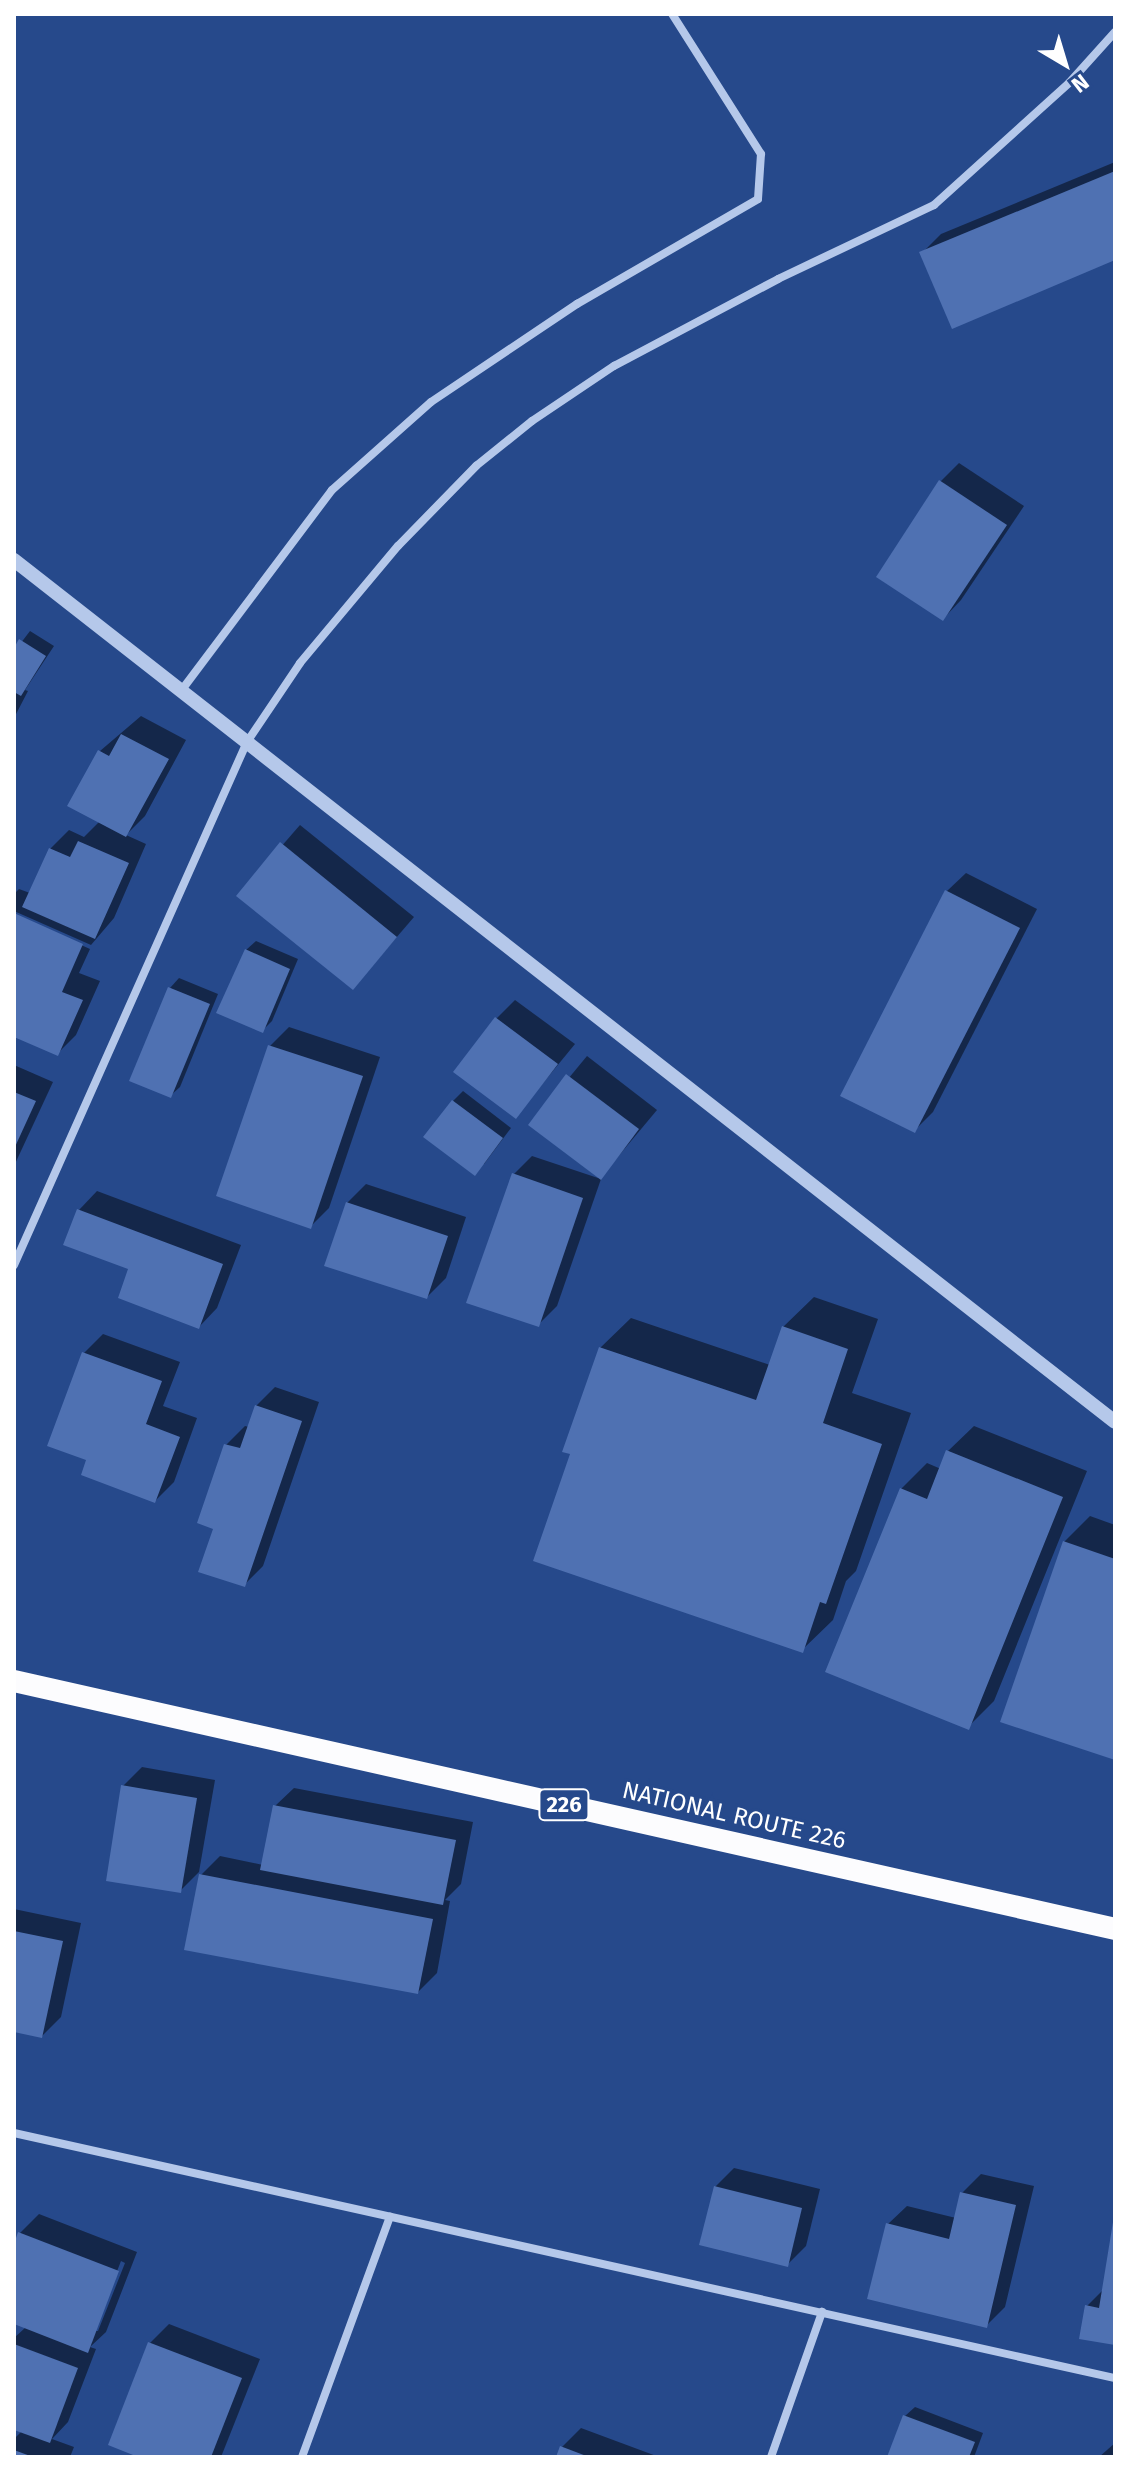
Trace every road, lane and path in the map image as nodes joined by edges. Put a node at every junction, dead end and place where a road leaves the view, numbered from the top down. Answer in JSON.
{"nodes":[{"id":1,"x":672,"y":14,"type":"edge"},
{"id":2,"x":1115,"y":32,"type":"edge"},
{"id":3,"x":14,"y":560,"type":"edge"},
{"id":4,"x":181,"y":691,"type":"junction"},
{"id":5,"x":247,"y":742,"type":"junction"},
{"id":6,"x":14,"y":1265,"type":"edge"},
{"id":7,"x":1115,"y":1422,"type":"edge"},
{"id":8,"x":14,"y":1681,"type":"edge"},
{"id":9,"x":1115,"y":1929,"type":"edge"},
{"id":10,"x":14,"y":2133,"type":"edge"},
{"id":11,"x":390,"y":2217,"type":"junction"},
{"id":12,"x":822,"y":2312,"type":"junction"},
{"id":13,"x":1115,"y":2378,"type":"edge"},
{"id":14,"x":302,"y":2457,"type":"edge"},
{"id":15,"x":771,"y":2457,"type":"edge"}],
"edges":[{"from":1,"to":4,"type":"street"},
{"from":2,"to":5,"type":"street"},
{"from":3,"to":4,"type":"street"},
{"from":4,"to":5,"type":"street"},
{"from":5,"to":6,"type":"street"},
{"from":5,"to":7,"type":"street"},
{"from":8,"to":9,"type":"highway","name":"NATIONAL ROUTE 226","number":"226"},
{"from":10,"to":11,"type":"street"},
{"from":11,"to":12,"type":"street"},
{"from":11,"to":14,"type":"street"},
{"from":12,"to":13,"type":"street"},
{"from":12,"to":15,"type":"street"}]}
